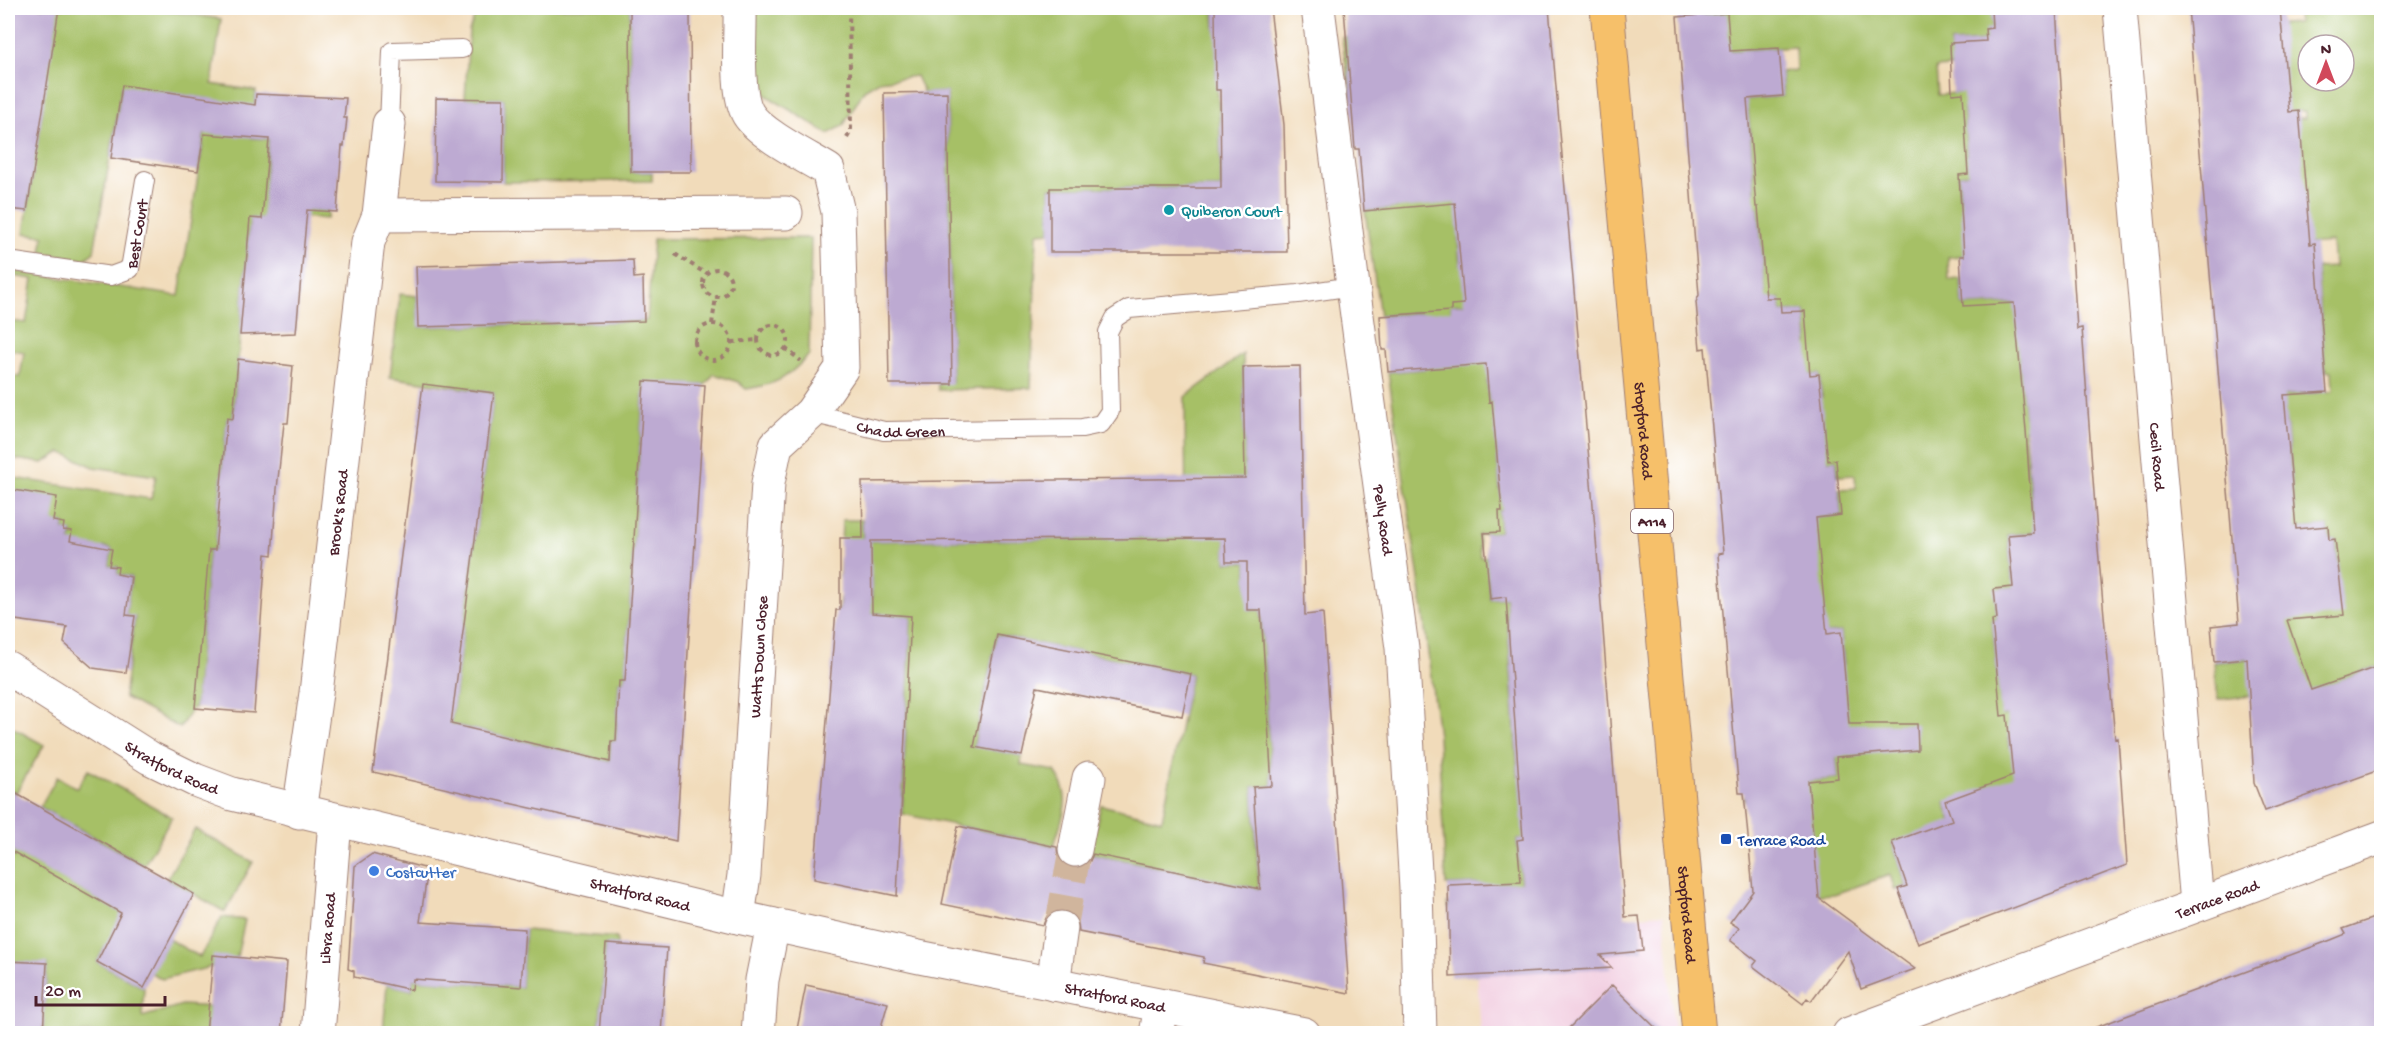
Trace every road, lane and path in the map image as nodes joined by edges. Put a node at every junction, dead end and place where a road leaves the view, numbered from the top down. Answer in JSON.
{"nodes":[{"id":1,"x":740,"y":8,"type":"edge"},
{"id":2,"x":849,"y":8,"type":"edge"},
{"id":3,"x":1318,"y":8,"type":"edge"},
{"id":4,"x":1607,"y":8,"type":"edge"},
{"id":5,"x":2120,"y":8,"type":"edge"},
{"id":6,"x":462,"y":49,"type":"dead end"},
{"id":7,"x":396,"y":127,"type":"joint"},
{"id":8,"x":828,"y":170,"type":"junction"},
{"id":9,"x":145,"y":180,"type":"dead end"},
{"id":10,"x":786,"y":213,"type":"dead end"},
{"id":11,"x":380,"y":215,"type":"junction"},
{"id":12,"x":8,"y":261,"type":"edge"},
{"id":13,"x":1353,"y":286,"type":"junction"},
{"id":14,"x":716,"y":297,"type":"junction"},
{"id":15,"x":712,"y":324,"type":"junction"},
{"id":16,"x":758,"y":340,"type":"junction"},
{"id":17,"x":732,"y":342,"type":"junction"},
{"id":18,"x":811,"y":413,"type":"junction"},
{"id":19,"x":8,"y":668,"type":"edge"},
{"id":20,"x":1089,"y":778,"type":"dead end"},
{"id":21,"x":299,"y":812,"type":"junction"},
{"id":22,"x":335,"y":821,"type":"junction"},
{"id":23,"x":2382,"y":837,"type":"edge"},
{"id":24,"x":1075,"y":850,"type":"tunnel mouth"},
{"id":25,"x":2197,"y":904,"type":"junction"},
{"id":26,"x":738,"y":917,"type":"junction"},
{"id":27,"x":773,"y":925,"type":"junction"},
{"id":28,"x":1061,"y":928,"type":"tunnel mouth"},
{"id":29,"x":1053,"y":984,"type":"junction"},
{"id":30,"x":1158,"y":1020,"type":"edge"},
{"id":31,"x":318,"y":1034,"type":"edge"},
{"id":32,"x":758,"y":1034,"type":"edge"},
{"id":33,"x":1304,"y":1034,"type":"edge"},
{"id":34,"x":1420,"y":1034,"type":"edge"},
{"id":35,"x":1699,"y":1034,"type":"edge"},
{"id":36,"x":1849,"y":1034,"type":"edge"}],
"edges":[{"from":1,"to":8,"type":"street"},
{"from":2,"to":8,"type":"path"},
{"from":3,"to":13,"type":"street","name":"Pelly Road"},
{"from":4,"to":35,"type":"main road","name":"Stopford Road","number":"A114"},
{"from":5,"to":25,"type":"street","name":"Cecil Road"},
{"from":6,"to":7,"type":"lane"},
{"from":7,"to":11,"type":"street","name":"Brook's Road"},
{"from":8,"to":18,"type":"street"},
{"from":9,"to":12,"type":"lane","name":"Best Court"},
{"from":10,"to":11,"type":"street"},
{"from":11,"to":21,"type":"street","name":"Brook's Road"},
{"from":13,"to":18,"type":"lane","name":"Chadd Green"},
{"from":13,"to":34,"type":"street","name":"Pelly Road"},
{"from":14,"to":14,"type":"path"},
{"from":14,"to":15,"type":"path"},
{"from":15,"to":17,"type":"path"},
{"from":15,"to":17,"type":"path"},
{"from":16,"to":16,"type":"path"},
{"from":16,"to":17,"type":"path"},
{"from":18,"to":26,"type":"street","name":"Watts Down Close"},
{"from":19,"to":21,"type":"street","name":"Stratford Road"},
{"from":20,"to":24,"type":"street"},
{"from":21,"to":22,"type":"street","name":"Stratford Road"},
{"from":22,"to":26,"type":"street","name":"Stratford Road"},
{"from":22,"to":31,"type":"street","name":"Libra Road"},
{"from":23,"to":25,"type":"street","name":"Terrace Road"},
{"from":25,"to":36,"type":"street","name":"Terrace Road"},
{"from":26,"to":27,"type":"street","name":"Stratford Road"},
{"from":27,"to":29,"type":"street","name":"Stratford Road"},
{"from":27,"to":32,"type":"street"},
{"from":28,"to":29,"type":"street"},
{"from":29,"to":30,"type":"street","name":"Stratford Road"},
{"from":30,"to":33,"type":"street","name":"Stratford Road"}]}
